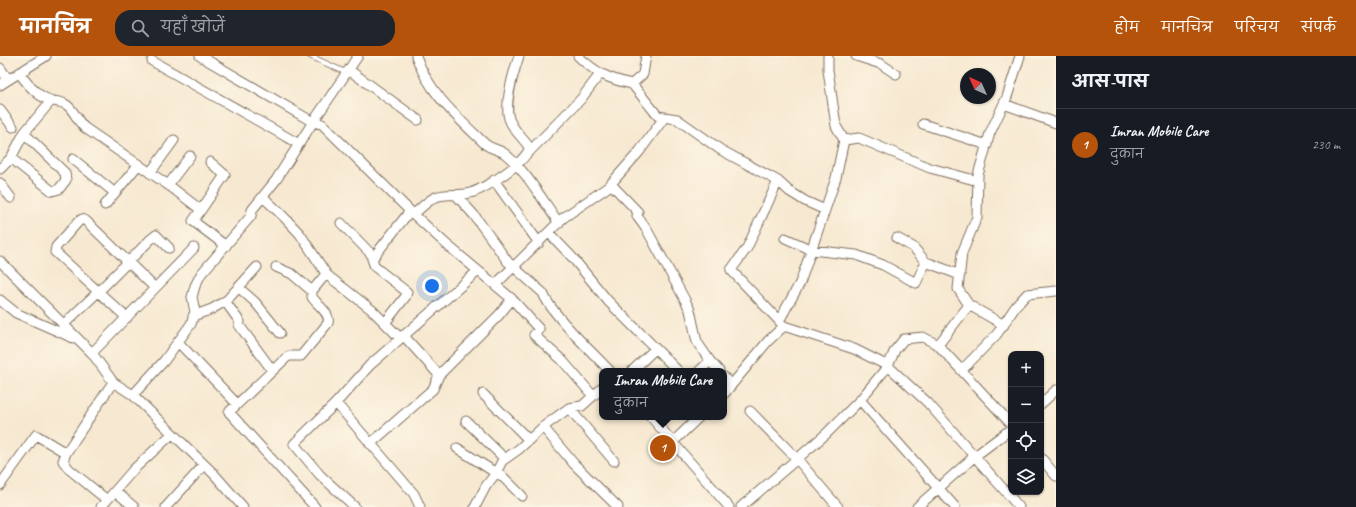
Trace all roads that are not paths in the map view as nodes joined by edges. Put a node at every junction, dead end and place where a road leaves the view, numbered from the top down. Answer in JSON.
{"nodes":[{"id":1,"x":46,"y":56,"type":"edge"},
{"id":2,"x":200,"y":56,"type":"edge"},
{"id":3,"x":310,"y":56,"type":"edge"},
{"id":4,"x":358,"y":56,"type":"edge"},
{"id":5,"x":416,"y":56,"type":"edge"},
{"id":6,"x":518,"y":56,"type":"edge"},
{"id":7,"x":578,"y":56,"type":"edge"},
{"id":8,"x":646,"y":56,"type":"edge"},
{"id":9,"x":828,"y":56,"type":"edge"},
{"id":10,"x":856,"y":56,"type":"edge"},
{"id":11,"x":1020,"y":56,"type":"edge"},
{"id":12,"x":152,"y":61,"type":"dead end"},
{"id":13,"x":0,"y":68,"type":"edge"},
{"id":14,"x":348,"y":71,"type":"junction"},
{"id":15,"x":19,"y":73,"type":"junction"},
{"id":16,"x":600,"y":74,"type":"junction"},
{"id":17,"x":896,"y":74,"type":"dead end"},
{"id":18,"x":8,"y":79,"type":"junction"},
{"id":19,"x":632,"y":84,"type":"junction"},
{"id":20,"x":0,"y":85,"type":"edge"},
{"id":21,"x":51,"y":101,"type":"junction"},
{"id":22,"x":1004,"y":104,"type":"junction"},
{"id":23,"x":0,"y":110,"type":"edge"},
{"id":24,"x":664,"y":118,"type":"junction"},
{"id":25,"x":418,"y":120,"type":"dead end"},
{"id":26,"x":313,"y":122,"type":"junction"},
{"id":27,"x":1056,"y":122,"type":"edge"},
{"id":28,"x":923,"y":124,"type":"dead end"},
{"id":29,"x":13,"y":127,"type":"dead end"},
{"id":30,"x":24,"y":133,"type":"junction"},
{"id":31,"x":174,"y":140,"type":"dead end"},
{"id":32,"x":844,"y":140,"type":"junction"},
{"id":33,"x":299,"y":144,"type":"junction"},
{"id":34,"x":987,"y":145,"type":"junction"},
{"id":35,"x":528,"y":153,"type":"junction"},
{"id":36,"x":190,"y":156,"type":"dead end"},
{"id":37,"x":11,"y":158,"type":"junction"},
{"id":38,"x":73,"y":159,"type":"dead end"},
{"id":39,"x":210,"y":162,"type":"dead end"},
{"id":40,"x":138,"y":164,"type":"junction"},
{"id":41,"x":516,"y":164,"type":"junction"},
{"id":42,"x":0,"y":169,"type":"edge"},
{"id":43,"x":150,"y":173,"type":"junction"},
{"id":44,"x":494,"y":180,"type":"junction"},
{"id":45,"x":778,"y":181,"type":"junction"},
{"id":46,"x":978,"y":181,"type":"junction"},
{"id":47,"x":0,"y":183,"type":"edge"},
{"id":48,"x":610,"y":184,"type":"junction"},
{"id":49,"x":168,"y":185,"type":"junction"},
{"id":50,"x":115,"y":193,"type":"junction"},
{"id":51,"x":456,"y":195,"type":"junction"},
{"id":52,"x":11,"y":198,"type":"dead end"},
{"id":53,"x":263,"y":198,"type":"junction"},
{"id":54,"x":104,"y":205,"type":"dead end"},
{"id":55,"x":201,"y":210,"type":"junction"},
{"id":56,"x":826,"y":210,"type":"junction"},
{"id":57,"x":412,"y":212,"type":"junction"},
{"id":58,"x":341,"y":223,"type":"dead end"},
{"id":59,"x":558,"y":223,"type":"junction"},
{"id":60,"x":549,"y":233,"type":"junction"},
{"id":61,"x":785,"y":238,"type":"dead end"},
{"id":62,"x":897,"y":238,"type":"dead end"},
{"id":63,"x":539,"y":243,"type":"junction"},
{"id":64,"x":226,"y":246,"type":"junction"},
{"id":65,"x":169,"y":248,"type":"dead end"},
{"id":66,"x":194,"y":248,"type":"dead end"},
{"id":67,"x":812,"y":250,"type":"junction"},
{"id":68,"x":373,"y":256,"type":"junction"},
{"id":69,"x":0,"y":261,"type":"edge"},
{"id":70,"x":128,"y":262,"type":"junction"},
{"id":71,"x":926,"y":262,"type":"junction"},
{"id":72,"x":276,"y":266,"type":"dead end"},
{"id":73,"x":257,"y":267,"type":"dead end"},
{"id":74,"x":516,"y":267,"type":"junction"},
{"id":75,"x":478,"y":271,"type":"junction"},
{"id":76,"x":326,"y":274,"type":"junction"},
{"id":77,"x":960,"y":275,"type":"junction"},
{"id":78,"x":495,"y":286,"type":"junction"},
{"id":79,"x":238,"y":287,"type":"junction"},
{"id":80,"x":155,"y":288,"type":"junction"},
{"id":81,"x":312,"y":291,"type":"junction"},
{"id":82,"x":1056,"y":291,"type":"edge"},
{"id":83,"x":98,"y":292,"type":"junction"},
{"id":84,"x":512,"y":299,"type":"junction"},
{"id":85,"x":0,"y":300,"type":"edge"},
{"id":86,"x":225,"y":301,"type":"junction"},
{"id":87,"x":969,"y":305,"type":"junction"},
{"id":88,"x":193,"y":316,"type":"junction"},
{"id":89,"x":127,"y":318,"type":"junction"},
{"id":90,"x":386,"y":323,"type":"junction"},
{"id":91,"x":781,"y":324,"type":"junction"},
{"id":92,"x":63,"y":325,"type":"junction"},
{"id":93,"x":1004,"y":325,"type":"junction"},
{"id":94,"x":280,"y":333,"type":"dead end"},
{"id":95,"x":402,"y":337,"type":"junction"},
{"id":96,"x":80,"y":341,"type":"junction"},
{"id":97,"x":178,"y":342,"type":"junction"},
{"id":98,"x":938,"y":345,"type":"junction"},
{"id":99,"x":655,"y":349,"type":"junction"},
{"id":100,"x":92,"y":353,"type":"junction"},
{"id":101,"x":710,"y":361,"type":"junction"},
{"id":102,"x":888,"y":366,"type":"junction"},
{"id":103,"x":607,"y":368,"type":"edge"},
{"id":104,"x":635,"y":368,"type":"edge"},
{"id":105,"x":675,"y":368,"type":"edge"},
{"id":106,"x":702,"y":368,"type":"edge"},
{"id":107,"x":716,"y":368,"type":"edge"},
{"id":108,"x":272,"y":370,"type":"junction"},
{"id":109,"x":962,"y":370,"type":"junction"},
{"id":110,"x":439,"y":375,"type":"junction"},
{"id":111,"x":727,"y":381,"type":"edge"},
{"id":112,"x":113,"y":382,"type":"junction"},
{"id":113,"x":731,"y":386,"type":"junction"},
{"id":114,"x":1056,"y":390,"type":"edge"},
{"id":115,"x":599,"y":391,"type":"edge"},
{"id":116,"x":727,"y":391,"type":"edge"},
{"id":117,"x":483,"y":394,"type":"dead end"},
{"id":118,"x":133,"y":395,"type":"junction"},
{"id":119,"x":593,"y":396,"type":"junction"},
{"id":120,"x":860,"y":400,"type":"junction"},
{"id":121,"x":1044,"y":401,"type":"edge"},
{"id":122,"x":336,"y":403,"type":"junction"},
{"id":123,"x":237,"y":404,"type":"junction"},
{"id":124,"x":569,"y":408,"type":"junction"},
{"id":125,"x":750,"y":411,"type":"dead end"},
{"id":126,"x":654,"y":420,"type":"edge"},
{"id":127,"x":697,"y":420,"type":"edge"},
{"id":128,"x":466,"y":421,"type":"dead end"},
{"id":129,"x":1010,"y":423,"type":"edge"},
{"id":130,"x":543,"y":427,"type":"junction"},
{"id":131,"x":1008,"y":431,"type":"edge"},
{"id":132,"x":172,"y":434,"type":"junction"},
{"id":133,"x":529,"y":440,"type":"junction"},
{"id":134,"x":673,"y":442,"type":"junction"},
{"id":135,"x":370,"y":444,"type":"junction"},
{"id":136,"x":457,"y":448,"type":"dead end"},
{"id":137,"x":66,"y":453,"type":"junction"},
{"id":138,"x":975,"y":456,"type":"junction"},
{"id":139,"x":505,"y":459,"type":"junction"},
{"id":140,"x":796,"y":459,"type":"junction"},
{"id":141,"x":1042,"y":459,"type":"edge"},
{"id":142,"x":614,"y":461,"type":"dead end"},
{"id":143,"x":204,"y":465,"type":"junction"},
{"id":144,"x":496,"y":473,"type":"junction"},
{"id":145,"x":1056,"y":476,"type":"edge"},
{"id":146,"x":0,"y":485,"type":"edge"},
{"id":147,"x":939,"y":488,"type":"junction"},
{"id":148,"x":116,"y":491,"type":"junction"},
{"id":149,"x":522,"y":496,"type":"dead end"},
{"id":150,"x":104,"y":504,"type":"edge"},
{"id":151,"x":134,"y":507,"type":"edge"},
{"id":152,"x":166,"y":507,"type":"edge"},
{"id":153,"x":243,"y":507,"type":"edge"},
{"id":154,"x":315,"y":507,"type":"edge"},
{"id":155,"x":355,"y":507,"type":"edge"},
{"id":156,"x":420,"y":507,"type":"edge"},
{"id":157,"x":475,"y":507,"type":"edge"},
{"id":158,"x":618,"y":507,"type":"edge"},
{"id":159,"x":729,"y":507,"type":"edge"},
{"id":160,"x":741,"y":507,"type":"edge"},
{"id":161,"x":838,"y":507,"type":"edge"},
{"id":162,"x":917,"y":507,"type":"edge"},
{"id":163,"x":955,"y":507,"type":"edge"},
{"id":164,"x":1019,"y":507,"type":"edge"}],
"edges":[{"from":1,"to":15,"type":"street"},
{"from":2,"to":26,"type":"street"},
{"from":3,"to":14,"type":"lane"},
{"from":4,"to":14,"type":"street"},
{"from":5,"to":41,"type":"street"},
{"from":6,"to":35,"type":"street"},
{"from":7,"to":16,"type":"street"},
{"from":8,"to":19,"type":"street"},
{"from":9,"to":32,"type":"street"},
{"from":10,"to":17,"type":"street"},
{"from":11,"to":22,"type":"street"},
{"from":12,"to":33,"type":"street"},
{"from":13,"to":18,"type":"street"},
{"from":14,"to":25,"type":"street"},
{"from":14,"to":26,"type":"street"},
{"from":15,"to":18,"type":"street"},
{"from":15,"to":21,"type":"street"},
{"from":16,"to":19,"type":"street"},
{"from":16,"to":35,"type":"street"},
{"from":18,"to":20,"type":"street"},
{"from":19,"to":24,"type":"street"},
{"from":21,"to":30,"type":"street"},
{"from":21,"to":40,"type":"street"},
{"from":22,"to":27,"type":"street"},
{"from":22,"to":34,"type":"street"},
{"from":23,"to":29,"type":"street"},
{"from":24,"to":45,"type":"street"},
{"from":24,"to":48,"type":"street"},
{"from":26,"to":33,"type":"street"},
{"from":26,"to":57,"type":"street"},
{"from":28,"to":34,"type":"street"},
{"from":30,"to":37,"type":"street"},
{"from":30,"to":37,"type":"street"},
{"from":31,"to":43,"type":"street"},
{"from":32,"to":46,"type":"street"},
{"from":32,"to":56,"type":"street"},
{"from":33,"to":53,"type":"street"},
{"from":34,"to":46,"type":"street"},
{"from":35,"to":41,"type":"street"},
{"from":36,"to":49,"type":"street"},
{"from":37,"to":42,"type":"street"},
{"from":38,"to":50,"type":"street"},
{"from":39,"to":55,"type":"street"},
{"from":40,"to":43,"type":"street"},
{"from":40,"to":50,"type":"street"},
{"from":41,"to":44,"type":"street"},
{"from":41,"to":59,"type":"street"},
{"from":43,"to":49,"type":"street"},
{"from":44,"to":51,"type":"street"},
{"from":44,"to":63,"type":"street"},
{"from":45,"to":56,"type":"street"},
{"from":45,"to":91,"type":"street"},
{"from":46,"to":77,"type":"street"},
{"from":47,"to":52,"type":"street"},
{"from":48,"to":59,"type":"street"},
{"from":48,"to":101,"type":"street"},
{"from":49,"to":55,"type":"street"},
{"from":50,"to":54,"type":"street"},
{"from":51,"to":57,"type":"street"},
{"from":51,"to":74,"type":"street"},
{"from":53,"to":64,"type":"street"},
{"from":53,"to":76,"type":"street"},
{"from":55,"to":64,"type":"street"},
{"from":56,"to":67,"type":"street"},
{"from":57,"to":68,"type":"street"},
{"from":57,"to":75,"type":"street"},
{"from":58,"to":68,"type":"street"},
{"from":59,"to":60,"type":"street"},
{"from":60,"to":63,"type":"street"},
{"from":60,"to":99,"type":"street"},
{"from":61,"to":67,"type":"street"},
{"from":62,"to":71,"type":"street"},
{"from":63,"to":74,"type":"street"},
{"from":64,"to":88,"type":"street"},
{"from":65,"to":70,"type":"street"},
{"from":66,"to":80,"type":"street"},
{"from":67,"to":71,"type":"street"},
{"from":67,"to":91,"type":"street"},
{"from":68,"to":90,"type":"street"},
{"from":69,"to":92,"type":"street"},
{"from":70,"to":80,"type":"street"},
{"from":70,"to":83,"type":"street"},
{"from":70,"to":83,"type":"street"},
{"from":71,"to":77,"type":"street"},
{"from":72,"to":81,"type":"street"},
{"from":73,"to":79,"type":"street"},
{"from":74,"to":78,"type":"street"},
{"from":74,"to":103,"type":"street"},
{"from":75,"to":78,"type":"street"},
{"from":75,"to":95,"type":"street"},
{"from":76,"to":81,"type":"street"},
{"from":76,"to":90,"type":"street"},
{"from":77,"to":87,"type":"street"},
{"from":78,"to":84,"type":"street"},
{"from":79,"to":86,"type":"street"},
{"from":79,"to":94,"type":"street"},
{"from":80,"to":89,"type":"street"},
{"from":81,"to":108,"type":"street"},
{"from":82,"to":93,"type":"street"},
{"from":83,"to":89,"type":"street"},
{"from":83,"to":92,"type":"street"},
{"from":84,"to":110,"type":"street"},
{"from":84,"to":119,"type":"street"},
{"from":85,"to":96,"type":"street"},
{"from":86,"to":88,"type":"street"},
{"from":86,"to":108,"type":"street"},
{"from":87,"to":93,"type":"street"},
{"from":87,"to":98,"type":"street"},
{"from":88,"to":97,"type":"street"},
{"from":89,"to":100,"type":"street"},
{"from":90,"to":95,"type":"street"},
{"from":91,"to":102,"type":"street"},
{"from":91,"to":113,"type":"street"},
{"from":92,"to":96,"type":"street"},
{"from":93,"to":109,"type":"street"},
{"from":95,"to":110,"type":"street"},
{"from":95,"to":122,"type":"street"},
{"from":96,"to":100,"type":"street"},
{"from":97,"to":118,"type":"street"},
{"from":97,"to":123,"type":"street"},
{"from":98,"to":102,"type":"street"},
{"from":98,"to":109,"type":"street"},
{"from":99,"to":104,"type":"street"},
{"from":99,"to":105,"type":"street"},
{"from":100,"to":112,"type":"street"},
{"from":101,"to":106,"type":"street"},
{"from":101,"to":107,"type":"street"},
{"from":102,"to":120,"type":"street"},
{"from":102,"to":138,"type":"street"},
{"from":108,"to":123,"type":"street"},
{"from":109,"to":129,"type":"street"},
{"from":110,"to":135,"type":"street"},
{"from":111,"to":113,"type":"street"},
{"from":112,"to":118,"type":"street"},
{"from":112,"to":137,"type":"street"},
{"from":113,"to":116,"type":"street"},
{"from":114,"to":121,"type":"street"},
{"from":115,"to":119,"type":"street"},
{"from":117,"to":133,"type":"street"},
{"from":118,"to":132,"type":"street"},
{"from":119,"to":124,"type":"street"},
{"from":120,"to":140,"type":"street"},
{"from":120,"to":147,"type":"street"},
{"from":122,"to":135,"type":"street"},
{"from":122,"to":155,"type":"street"},
{"from":123,"to":154,"type":"street"},
{"from":124,"to":130,"type":"street"},
{"from":124,"to":142,"type":"street"},
{"from":125,"to":140,"type":"street"},
{"from":126,"to":134,"type":"street"},
{"from":127,"to":134,"type":"street"},
{"from":128,"to":139,"type":"street"},
{"from":130,"to":133,"type":"street"},
{"from":130,"to":158,"type":"street"},
{"from":131,"to":138,"type":"street"},
{"from":132,"to":143,"type":"street"},
{"from":132,"to":148,"type":"street"},
{"from":133,"to":139,"type":"street"},
{"from":134,"to":159,"type":"street"},
{"from":135,"to":156,"type":"street"},
{"from":136,"to":144,"type":"street"},
{"from":137,"to":146,"type":"street"},
{"from":137,"to":150,"type":"street"},
{"from":138,"to":147,"type":"street"},
{"from":138,"to":164,"type":"street"},
{"from":139,"to":144,"type":"street"},
{"from":140,"to":160,"type":"street"},
{"from":140,"to":161,"type":"street"},
{"from":141,"to":145,"type":"street"},
{"from":143,"to":152,"type":"street"},
{"from":143,"to":153,"type":"street"},
{"from":144,"to":149,"type":"street"},
{"from":144,"to":157,"type":"street"},
{"from":147,"to":162,"type":"street"},
{"from":147,"to":163,"type":"street"},
{"from":148,"to":150,"type":"street"},
{"from":148,"to":151,"type":"street"}]}
